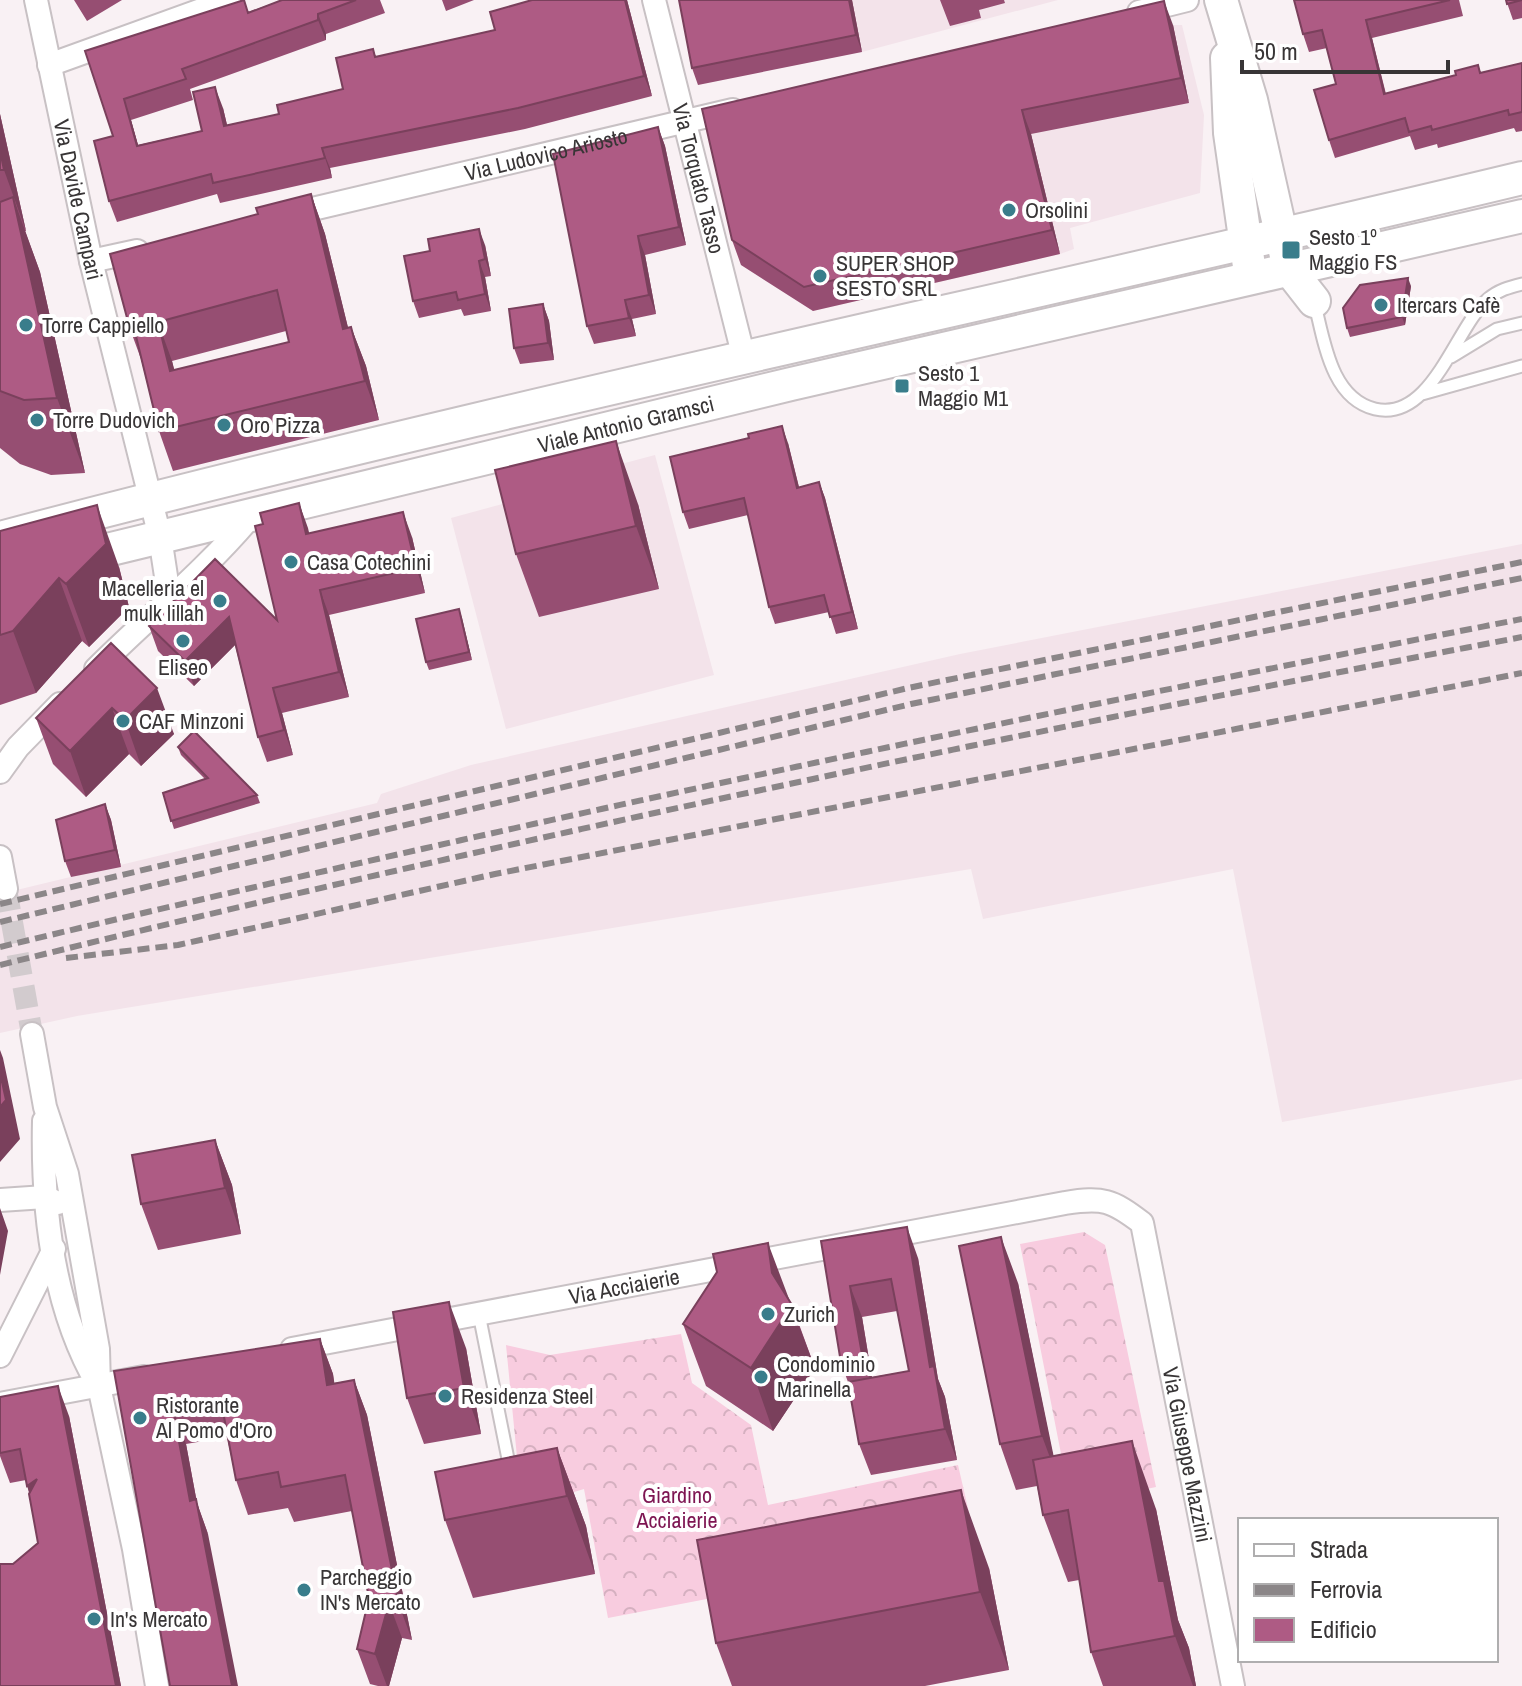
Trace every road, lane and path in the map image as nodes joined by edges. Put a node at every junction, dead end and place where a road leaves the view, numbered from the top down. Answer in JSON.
{"nodes":[{"id":1,"x":36,"y":0,"type":"edge"},
{"id":2,"x":229,"y":0,"type":"edge"},
{"id":3,"x":654,"y":0,"type":"edge"},
{"id":4,"x":1187,"y":0,"type":"edge"},
{"id":5,"x":1224,"y":13,"type":"edge"},
{"id":6,"x":1112,"y":19,"type":"edge"},
{"id":7,"x":49,"y":65,"type":"junction"},
{"id":8,"x":757,"y":104,"type":"edge"},
{"id":9,"x":684,"y":122,"type":"junction"},
{"id":10,"x":1522,"y":178,"type":"edge"},
{"id":11,"x":1522,"y":216,"type":"edge"},
{"id":12,"x":271,"y":219,"type":"edge"},
{"id":13,"x":1281,"y":236,"type":"junction"},
{"id":14,"x":162,"y":245,"type":"edge"},
{"id":15,"x":1246,"y":245,"type":"junction"},
{"id":16,"x":1337,"y":259,"type":"junction"},
{"id":17,"x":91,"y":261,"type":"junction"},
{"id":18,"x":1289,"y":269,"type":"junction"},
{"id":19,"x":1252,"y":278,"type":"junction"},
{"id":20,"x":1522,"y":284,"type":"edge"},
{"id":21,"x":1314,"y":301,"type":"junction"},
{"id":22,"x":1522,"y":323,"type":"edge"},
{"id":23,"x":744,"y":358,"type":"junction"},
{"id":24,"x":1444,"y":363,"type":"junction"},
{"id":25,"x":1522,"y":366,"type":"edge"},
{"id":26,"x":1420,"y":394,"type":"junction"},
{"id":27,"x":151,"y":498,"type":"junction"},
{"id":28,"x":251,"y":516,"type":"junction"},
{"id":29,"x":160,"y":537,"type":"junction"},
{"id":30,"x":0,"y":538,"type":"edge"},
{"id":31,"x":0,"y":576,"type":"edge"},
{"id":32,"x":169,"y":596,"type":"junction"},
{"id":33,"x":9,"y":753,"type":"edge"},
{"id":34,"x":0,"y":772,"type":"edge"},
{"id":35,"x":0,"y":858,"type":"edge"},
{"id":36,"x":6,"y":889,"type":"dead end"},
{"id":37,"x":32,"y":1034,"type":"tunnel mouth"},
{"id":38,"x":45,"y":1107,"type":"junction"},
{"id":39,"x":45,"y":1197,"type":"junction"},
{"id":40,"x":0,"y":1200,"type":"edge"},
{"id":41,"x":1142,"y":1223,"type":"joint"},
{"id":42,"x":54,"y":1249,"type":"junction"},
{"id":43,"x":86,"y":1279,"type":"junction"},
{"id":44,"x":479,"y":1314,"type":"junction"},
{"id":45,"x":276,"y":1353,"type":"edge"},
{"id":46,"x":0,"y":1356,"type":"edge"},
{"id":47,"x":160,"y":1375,"type":"edge"},
{"id":48,"x":99,"y":1386,"type":"junction"},
{"id":49,"x":0,"y":1404,"type":"edge"},
{"id":50,"x":510,"y":1469,"type":"edge"},
{"id":51,"x":157,"y":1686,"type":"edge"},
{"id":52,"x":1233,"y":1686,"type":"edge"}],
"edges":[{"from":1,"to":7,"type":"street","name":"Via Davide Campari"},
{"from":2,"to":7,"type":"street"},
{"from":3,"to":9,"type":"street","name":"Via Torquato Tasso"},
{"from":4,"to":6,"type":"street"},
{"from":5,"to":13,"type":"main road"},
{"from":5,"to":15,"type":"main road"},
{"from":7,"to":17,"type":"street","name":"Via Davide Campari"},
{"from":8,"to":9,"type":"street","name":"Via Ludovico Ariosto"},
{"from":9,"to":12,"type":"street","name":"Via Ludovico Ariosto"},
{"from":9,"to":23,"type":"street","name":"Via Torquato Tasso"},
{"from":10,"to":13,"type":"main road","name":"Viale Antonio Gramsci"},
{"from":11,"to":16,"type":"main road","name":"Viale Antonio Gramsci"},
{"from":13,"to":15,"type":"main road","name":"Viale Antonio Gramsci"},
{"from":13,"to":18,"type":"main road"},
{"from":14,"to":17,"type":"street"},
{"from":15,"to":19,"type":"main road"},
{"from":15,"to":23,"type":"main road","name":"Viale Antonio Gramsci"},
{"from":16,"to":18,"type":"main road","name":"Viale Antonio Gramsci"},
{"from":16,"to":21,"type":"main road"},
{"from":17,"to":27,"type":"street","name":"Via Davide Campari"},
{"from":18,"to":19,"type":"main road","name":"Viale Antonio Gramsci"},
{"from":18,"to":21,"type":"main road"},
{"from":19,"to":28,"type":"main road","name":"Viale Antonio Gramsci"},
{"from":20,"to":24,"type":"lane"},
{"from":21,"to":26,"type":"lane"},
{"from":22,"to":24,"type":"lane"},
{"from":23,"to":27,"type":"main road","name":"Viale Antonio Gramsci"},
{"from":24,"to":26,"type":"lane"},
{"from":25,"to":26,"type":"lane"},
{"from":27,"to":29,"type":"street","name":"Via Davide Campari"},
{"from":27,"to":30,"type":"main road","name":"Viale Antonio Gramsci"},
{"from":28,"to":29,"type":"main road","name":"Viale Antonio Gramsci"},
{"from":28,"to":32,"type":"street"},
{"from":29,"to":31,"type":"main road","name":"Viale Antonio Gramsci"},
{"from":29,"to":32,"type":"street","name":"Via Davide Campari"},
{"from":32,"to":33,"type":"street"},
{"from":33,"to":34,"type":"street"},
{"from":35,"to":36,"type":"street"},
{"from":37,"to":38,"type":"street"},
{"from":38,"to":39,"type":"street"},
{"from":38,"to":43,"type":"street"},
{"from":39,"to":40,"type":"street"},
{"from":39,"to":42,"type":"street"},
{"from":39,"to":43,"type":"street"},
{"from":41,"to":44,"type":"street","name":"Via Acciaierie"},
{"from":41,"to":52,"type":"street","name":"Via Giuseppe Mazzini"},
{"from":42,"to":46,"type":"street"},
{"from":42,"to":48,"type":"street"},
{"from":43,"to":48,"type":"street"},
{"from":44,"to":45,"type":"street","name":"Via Acciaierie"},
{"from":44,"to":50,"type":"lane"},
{"from":47,"to":48,"type":"street"},
{"from":48,"to":49,"type":"street"},
{"from":48,"to":51,"type":"street"}]}
